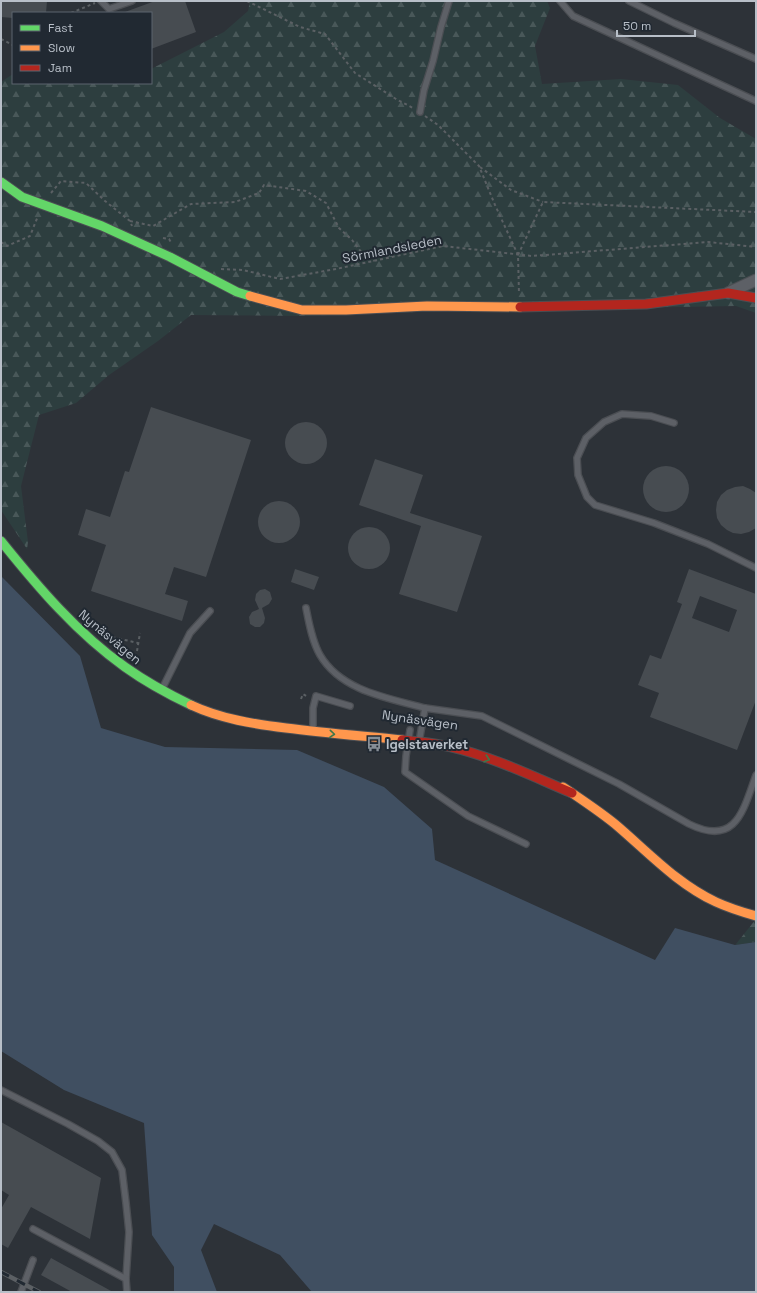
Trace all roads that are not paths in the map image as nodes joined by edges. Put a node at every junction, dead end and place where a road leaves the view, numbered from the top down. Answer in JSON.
{"nodes":[{"id":1,"x":100,"y":1,"type":"edge"},
{"id":2,"x":132,"y":1,"type":"edge"},
{"id":3,"x":449,"y":1,"type":"edge"},
{"id":4,"x":560,"y":1,"type":"edge"},
{"id":5,"x":629,"y":1,"type":"edge"},
{"id":6,"x":756,"y":59,"type":"edge"},
{"id":7,"x":756,"y":101,"type":"edge"},
{"id":8,"x":420,"y":112,"type":"road end"},
{"id":9,"x":1,"y":182,"type":"edge"},
{"id":10,"x":756,"y":280,"type":"edge"},
{"id":11,"x":728,"y":293,"type":"junction"},
{"id":12,"x":756,"y":298,"type":"edge"},
{"id":13,"x":674,"y":423,"type":"dead end"},
{"id":14,"x":1,"y":541,"type":"edge"},
{"id":15,"x":756,"y":568,"type":"edge"},
{"id":16,"x":306,"y":608,"type":"dead end"},
{"id":17,"x":210,"y":611,"type":"dead end"},
{"id":18,"x":160,"y":690,"type":"junction"},
{"id":19,"x":350,"y":706,"type":"dead end"},
{"id":20,"x":425,"y":708,"type":"junction"},
{"id":21,"x":350,"y":726,"type":"dead end"},
{"id":22,"x":313,"y":728,"type":"junction"},
{"id":23,"x":406,"y":730,"type":"joint"},
{"id":24,"x":424,"y":732,"type":"junction"},
{"id":25,"x":408,"y":741,"type":"junction"},
{"id":26,"x":419,"y":742,"type":"junction"},
{"id":27,"x":501,"y":753,"type":"dead end"},
{"id":28,"x":756,"y":775,"type":"edge"},
{"id":29,"x":572,"y":793,"type":"junction"},
{"id":30,"x":526,"y":844,"type":"dead end"},
{"id":31,"x":756,"y":916,"type":"edge"},
{"id":32,"x":1,"y":1090,"type":"edge"},
{"id":33,"x":33,"y":1229,"type":"dead end"},
{"id":34,"x":33,"y":1260,"type":"dead end"},
{"id":35,"x":126,"y":1279,"type":"junction"},
{"id":36,"x":21,"y":1292,"type":"edge"},
{"id":37,"x":127,"y":1292,"type":"edge"}],
"edges":[{"from":1,"to":2,"type":"lane"},
{"from":3,"to":8,"type":"lane"},
{"from":4,"to":7,"type":"lane"},
{"from":5,"to":6,"type":"lane"},
{"from":9,"to":11,"type":"street"},
{"from":10,"to":11,"type":"street"},
{"from":11,"to":12,"type":"street"},
{"from":13,"to":15,"type":"lane"},
{"from":14,"to":18,"type":"street","name":"Nynäsvägen"},
{"from":16,"to":20,"type":"lane"},
{"from":17,"to":18,"type":"lane"},
{"from":18,"to":22,"type":"street","name":"Nynäsvägen"},
{"from":19,"to":22,"type":"lane"},
{"from":20,"to":24,"type":"lane"},
{"from":20,"to":28,"type":"lane"},
{"from":21,"to":22,"type":"street","name":"Nynäsvägen"},
{"from":22,"to":25,"type":"street","name":"Nynäsvägen","one_way":true},
{"from":23,"to":24,"type":"street","name":"Nynäsvägen"},
{"from":23,"to":25,"type":"lane"},
{"from":24,"to":26,"type":"lane"},
{"from":25,"to":26,"type":"street","name":"Nynäsvägen"},
{"from":25,"to":30,"type":"lane"},
{"from":26,"to":29,"type":"street","name":"Nynäsvägen","one_way":true},
{"from":27,"to":29,"type":"street","name":"Nynäsvägen"},
{"from":29,"to":31,"type":"street","name":"Nynäsvägen"},
{"from":32,"to":35,"type":"lane"},
{"from":33,"to":35,"type":"lane"},
{"from":34,"to":36,"type":"lane"},
{"from":35,"to":37,"type":"lane"}]}
